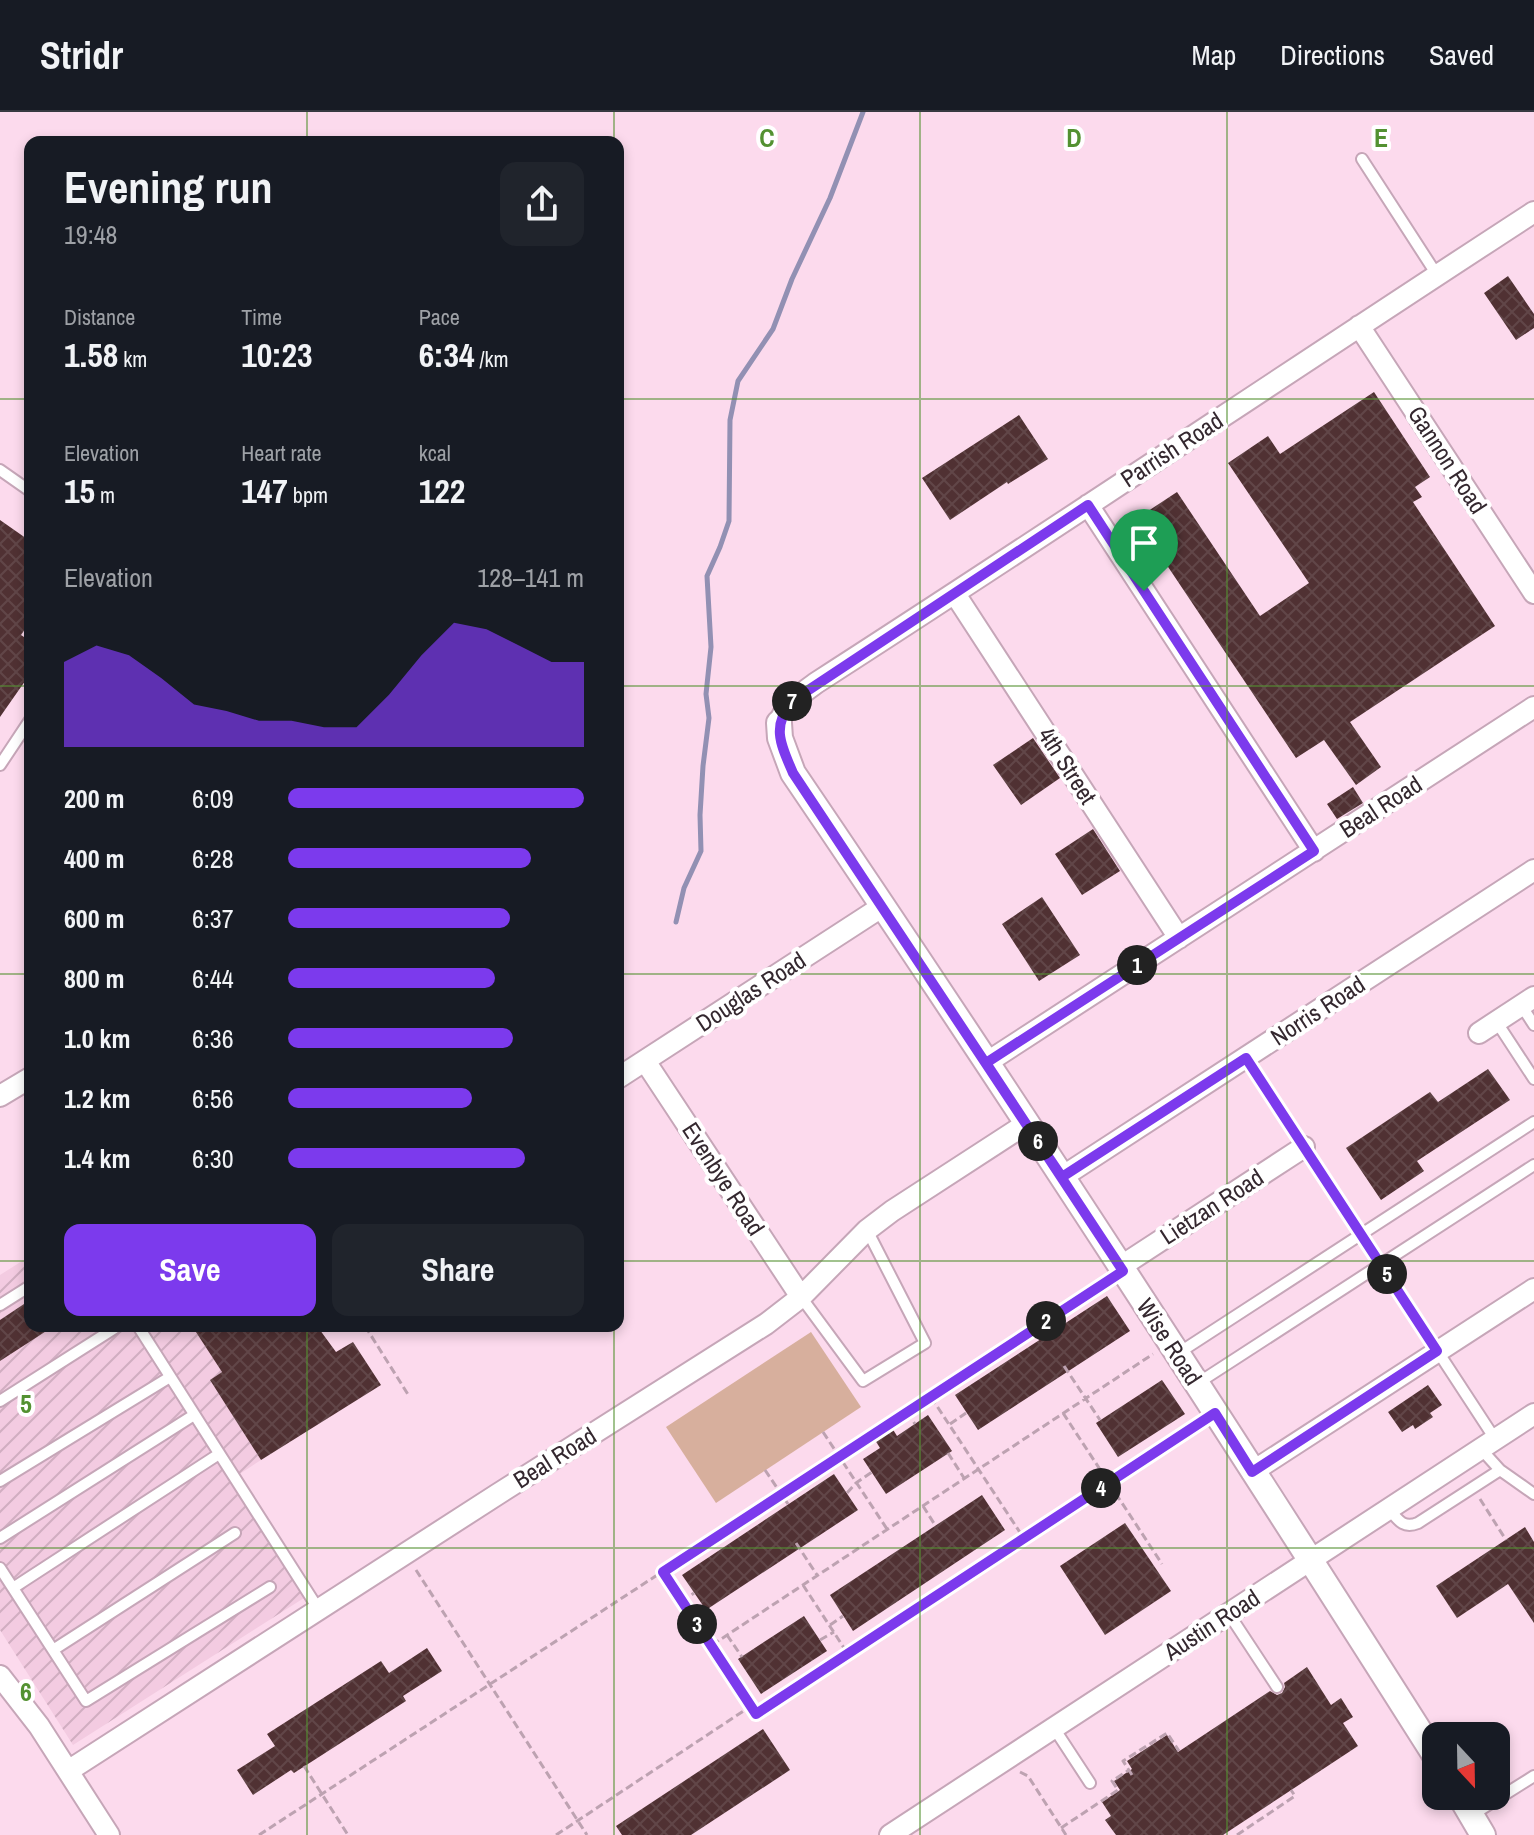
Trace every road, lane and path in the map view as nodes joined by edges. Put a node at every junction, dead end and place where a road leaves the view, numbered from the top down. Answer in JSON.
{"nodes":[{"id":1,"x":1362,"y":159,"type":"dead end"},
{"id":2,"x":1534,"y":212,"type":"edge"},
{"id":3,"x":1437,"y":275,"type":"junction"},
{"id":4,"x":1359,"y":326,"type":"junction"},
{"id":5,"x":0,"y":470,"type":"edge"},
{"id":6,"x":24,"y":487,"type":"edge"},
{"id":7,"x":1088,"y":505,"type":"junction"},
{"id":8,"x":1534,"y":593,"type":"edge"},
{"id":9,"x":955,"y":594,"type":"junction"},
{"id":10,"x":1534,"y":707,"type":"edge"},
{"id":11,"x":779,"y":723,"type":"joint"},
{"id":12,"x":24,"y":729,"type":"edge"},
{"id":13,"x":0,"y":765,"type":"edge"},
{"id":14,"x":1314,"y":851,"type":"junction"},
{"id":15,"x":1534,"y":870,"type":"edge"},
{"id":16,"x":883,"y":906,"type":"junction"},
{"id":17,"x":1179,"y":938,"type":"junction"},
{"id":18,"x":1528,"y":1001,"type":"edge"},
{"id":19,"x":1534,"y":1025,"type":"edge"},
{"id":20,"x":1488,"y":1027,"type":"joint"},
{"id":21,"x":1246,"y":1058,"type":"junction"},
{"id":22,"x":645,"y":1061,"type":"junction"},
{"id":23,"x":986,"y":1063,"type":"junction"},
{"id":24,"x":624,"y":1074,"type":"edge"},
{"id":25,"x":1534,"y":1079,"type":"edge"},
{"id":26,"x":24,"y":1082,"type":"edge"},
{"id":27,"x":0,"y":1096,"type":"edge"},
{"id":28,"x":1534,"y":1122,"type":"edge"},
{"id":29,"x":1026,"y":1124,"type":"junction"},
{"id":30,"x":1304,"y":1147,"type":"junction"},
{"id":31,"x":1534,"y":1165,"type":"edge"},
{"id":32,"x":1062,"y":1177,"type":"junction"},
{"id":33,"x":867,"y":1230,"type":"junction"},
{"id":34,"x":1361,"y":1234,"type":"junction"},
{"id":35,"x":1381,"y":1264,"type":"junction"},
{"id":36,"x":1122,"y":1269,"type":"junction"},
{"id":37,"x":1534,"y":1289,"type":"edge"},
{"id":38,"x":24,"y":1290,"type":"edge"},
{"id":39,"x":801,"y":1297,"type":"junction"},
{"id":40,"x":0,"y":1305,"type":"edge"},
{"id":41,"x":1054,"y":1316,"type":"junction"},
{"id":42,"x":1061,"y":1326,"type":"dead end"},
{"id":43,"x":109,"y":1332,"type":"edge"},
{"id":44,"x":142,"y":1332,"type":"edge"},
{"id":45,"x":369,"y":1332,"type":"edge"},
{"id":46,"x":1173,"y":1348,"type":"junction"},
{"id":47,"x":1437,"y":1351,"type":"junction"},
{"id":48,"x":1064,"y":1366,"type":"dead end"},
{"id":49,"x":170,"y":1377,"type":"junction"},
{"id":50,"x":1197,"y":1384,"type":"junction"},
{"id":51,"x":409,"y":1396,"type":"dead end"},
{"id":52,"x":931,"y":1397,"type":"junction"},
{"id":53,"x":1085,"y":1398,"type":"junction"},
{"id":54,"x":0,"y":1401,"type":"edge"},
{"id":55,"x":907,"y":1412,"type":"junction"},
{"id":56,"x":966,"y":1413,"type":"dead end"},
{"id":57,"x":1063,"y":1413,"type":"junction"},
{"id":58,"x":1215,"y":1413,"type":"junction"},
{"id":59,"x":1534,"y":1414,"type":"edge"},
{"id":60,"x":194,"y":1415,"type":"junction"},
{"id":61,"x":1100,"y":1420,"type":"dead end"},
{"id":62,"x":915,"y":1424,"type":"dead end"},
{"id":63,"x":949,"y":1424,"type":"junction"},
{"id":64,"x":823,"y":1432,"type":"dead end"},
{"id":65,"x":1488,"y":1444,"type":"junction"},
{"id":66,"x":948,"y":1453,"type":"dead end"},
{"id":67,"x":219,"y":1454,"type":"junction"},
{"id":68,"x":840,"y":1457,"type":"junction"},
{"id":69,"x":978,"y":1469,"type":"junction"},
{"id":70,"x":765,"y":1470,"type":"dead end"},
{"id":71,"x":1500,"y":1470,"type":"junction"},
{"id":72,"x":872,"y":1472,"type":"dead end"},
{"id":73,"x":1252,"y":1472,"type":"junction"},
{"id":74,"x":964,"y":1478,"type":"junction"},
{"id":75,"x":0,"y":1481,"type":"edge"},
{"id":76,"x":856,"y":1483,"type":"junction"},
{"id":77,"x":1108,"y":1483,"type":"junction"},
{"id":78,"x":847,"y":1493,"type":"dead end"},
{"id":79,"x":1534,"y":1494,"type":"edge"},
{"id":80,"x":781,"y":1495,"type":"junction"},
{"id":81,"x":1478,"y":1496,"type":"dead end"},
{"id":82,"x":788,"y":1504,"type":"dead end"},
{"id":83,"x":923,"y":1506,"type":"junction"},
{"id":84,"x":1389,"y":1509,"type":"junction"},
{"id":85,"x":935,"y":1525,"type":"dead end"},
{"id":86,"x":887,"y":1529,"type":"junction"},
{"id":87,"x":235,"y":1533,"type":"dead end"},
{"id":88,"x":0,"y":1538,"type":"edge"},
{"id":89,"x":1024,"y":1539,"type":"junction"},
{"id":90,"x":1506,"y":1540,"type":"dead end"},
{"id":91,"x":796,"y":1543,"type":"dead end"},
{"id":92,"x":406,"y":1553,"type":"junction"},
{"id":93,"x":1311,"y":1561,"type":"junction"},
{"id":94,"x":1162,"y":1564,"type":"dead end"},
{"id":95,"x":0,"y":1568,"type":"edge"},
{"id":96,"x":663,"y":1572,"type":"junction"},
{"id":97,"x":817,"y":1575,"type":"junction"},
{"id":98,"x":803,"y":1585,"type":"junction"},
{"id":99,"x":270,"y":1587,"type":"dead end"},
{"id":100,"x":13,"y":1588,"type":"junction"},
{"id":101,"x":694,"y":1593,"type":"dead end"},
{"id":102,"x":682,"y":1602,"type":"junction"},
{"id":103,"x":319,"y":1610,"type":"junction"},
{"id":104,"x":1229,"y":1614,"type":"junction"},
{"id":105,"x":843,"y":1616,"type":"dead end"},
{"id":106,"x":829,"y":1625,"type":"junction"},
{"id":107,"x":834,"y":1632,"type":"junction"},
{"id":108,"x":727,"y":1635,"type":"junction"},
{"id":109,"x":820,"y":1640,"type":"dead end"},
{"id":110,"x":711,"y":1646,"type":"junction"},
{"id":111,"x":53,"y":1650,"type":"junction"},
{"id":112,"x":848,"y":1654,"type":"junction"},
{"id":113,"x":742,"y":1657,"type":"dead end"},
{"id":114,"x":0,"y":1676,"type":"edge"},
{"id":115,"x":490,"y":1685,"type":"junction"},
{"id":116,"x":1277,"y":1687,"type":"dead end"},
{"id":117,"x":751,"y":1706,"type":"junction"},
{"id":118,"x":1054,"y":1728,"type":"junction"},
{"id":119,"x":1422,"y":1735,"type":"edge"},
{"id":120,"x":1179,"y":1751,"type":"dead end"},
{"id":121,"x":304,"y":1766,"type":"dead end"},
{"id":122,"x":1129,"y":1770,"type":"junction"},
{"id":123,"x":68,"y":1771,"type":"junction"},
{"id":124,"x":1020,"y":1772,"type":"dead end"},
{"id":125,"x":1132,"y":1775,"type":"dead end"},
{"id":126,"x":1534,"y":1776,"type":"edge"},
{"id":127,"x":1090,"y":1783,"type":"dead end"},
{"id":128,"x":1291,"y":1790,"type":"dead end"},
{"id":129,"x":322,"y":1795,"type":"junction"},
{"id":130,"x":1472,"y":1815,"type":"edge"},
{"id":131,"x":577,"y":1821,"type":"junction"},
{"id":132,"x":1061,"y":1828,"type":"junction"},
{"id":133,"x":896,"y":1833,"type":"edge"},
{"id":134,"x":109,"y":1835,"type":"edge"},
{"id":135,"x":259,"y":1835,"type":"edge"},
{"id":136,"x":348,"y":1835,"type":"edge"},
{"id":137,"x":556,"y":1835,"type":"edge"},
{"id":138,"x":587,"y":1835,"type":"edge"},
{"id":139,"x":1066,"y":1835,"type":"edge"},
{"id":140,"x":1237,"y":1835,"type":"edge"}],
"edges":[{"from":1,"to":3,"type":"lane"},
{"from":2,"to":3,"type":"street","name":"Parrish Road"},
{"from":3,"to":4,"type":"street","name":"Parrish Road"},
{"from":4,"to":7,"type":"street","name":"Parrish Road"},
{"from":4,"to":8,"type":"street","name":"Gannon Road"},
{"from":5,"to":6,"type":"lane"},
{"from":7,"to":9,"type":"street","name":"Parrish Road"},
{"from":7,"to":14,"type":"street"},
{"from":9,"to":11,"type":"street","name":"Parrish Road"},
{"from":9,"to":17,"type":"street","name":"4th Street"},
{"from":10,"to":14,"type":"street","name":"Beal Road"},
{"from":11,"to":16,"type":"street","name":"Wise Road"},
{"from":12,"to":13,"type":"lane"},
{"from":14,"to":17,"type":"street","name":"Beal Road"},
{"from":15,"to":21,"type":"street","name":"Norris Road"},
{"from":16,"to":22,"type":"street","name":"Douglas Road"},
{"from":16,"to":23,"type":"street","name":"Wise Road"},
{"from":17,"to":23,"type":"street","name":"Beal Road"},
{"from":18,"to":19,"type":"lane"},
{"from":18,"to":20,"type":"street"},
{"from":20,"to":25,"type":"lane"},
{"from":21,"to":30,"type":"lane"},
{"from":21,"to":32,"type":"street","name":"Norris Road"},
{"from":22,"to":24,"type":"street","name":"Douglas Road"},
{"from":22,"to":39,"type":"street","name":"Evenbye Road"},
{"from":23,"to":29,"type":"street","name":"Wise Road"},
{"from":26,"to":27,"type":"street"},
{"from":28,"to":34,"type":"lane"},
{"from":29,"to":32,"type":"street","name":"Wise Road"},
{"from":29,"to":33,"type":"street","name":"Beal Road"},
{"from":30,"to":34,"type":"lane"},
{"from":30,"to":36,"type":"street","name":"Lietzan Road"},
{"from":31,"to":35,"type":"lane"},
{"from":32,"to":36,"type":"street","name":"Wise Road"},
{"from":33,"to":39,"type":"street","name":"Beal Road"},
{"from":33,"to":39,"type":"lane"},
{"from":34,"to":35,"type":"lane"},
{"from":34,"to":46,"type":"lane"},
{"from":35,"to":47,"type":"lane"},
{"from":35,"to":50,"type":"lane"},
{"from":36,"to":41,"type":"path"},
{"from":36,"to":46,"type":"street","name":"Wise Road"},
{"from":37,"to":47,"type":"street"},
{"from":38,"to":40,"type":"lane"},
{"from":39,"to":92,"type":"street","name":"Beal Road"},
{"from":41,"to":42,"type":"path"},
{"from":41,"to":52,"type":"path"},
{"from":43,"to":54,"type":"lane"},
{"from":44,"to":49,"type":"lane"},
{"from":45,"to":51,"type":"path"},
{"from":46,"to":50,"type":"street","name":"Wise Road"},
{"from":46,"to":53,"type":"path"},
{"from":47,"to":65,"type":"lane"},
{"from":47,"to":73,"type":"street"},
{"from":48,"to":53,"type":"path"},
{"from":49,"to":60,"type":"lane"},
{"from":49,"to":75,"type":"lane"},
{"from":50,"to":58,"type":"street","name":"Wise Road"},
{"from":52,"to":55,"type":"path"},
{"from":52,"to":63,"type":"path"},
{"from":53,"to":57,"type":"path"},
{"from":53,"to":61,"type":"path"},
{"from":55,"to":62,"type":"path"},
{"from":55,"to":68,"type":"path"},
{"from":56,"to":63,"type":"path"},
{"from":57,"to":69,"type":"path"},
{"from":57,"to":77,"type":"path"},
{"from":58,"to":73,"type":"street","name":"Wise Road"},
{"from":58,"to":77,"type":"path"},
{"from":59,"to":65,"type":"street","name":"Austin Road"},
{"from":60,"to":67,"type":"lane"},
{"from":60,"to":88,"type":"lane"},
{"from":63,"to":69,"type":"path"},
{"from":64,"to":68,"type":"path"},
{"from":65,"to":71,"type":"lane"},
{"from":65,"to":84,"type":"street","name":"Austin Road"},
{"from":66,"to":74,"type":"path"},
{"from":67,"to":100,"type":"lane"},
{"from":67,"to":103,"type":"lane"},
{"from":68,"to":76,"type":"path"},
{"from":68,"to":80,"type":"path"},
{"from":69,"to":74,"type":"path"},
{"from":69,"to":89,"type":"path"},
{"from":70,"to":80,"type":"path"},
{"from":71,"to":79,"type":"lane"},
{"from":71,"to":84,"type":"lane"},
{"from":72,"to":76,"type":"path"},
{"from":73,"to":93,"type":"street","name":"Wise Road"},
{"from":74,"to":83,"type":"path"},
{"from":76,"to":78,"type":"path"},
{"from":76,"to":86,"type":"path"},
{"from":77,"to":89,"type":"path"},
{"from":77,"to":94,"type":"path"},
{"from":80,"to":82,"type":"path"},
{"from":80,"to":96,"type":"path"},
{"from":81,"to":90,"type":"path"},
{"from":83,"to":85,"type":"path"},
{"from":83,"to":86,"type":"path"},
{"from":84,"to":93,"type":"street","name":"Austin Road"},
{"from":86,"to":97,"type":"path"},
{"from":87,"to":111,"type":"lane"},
{"from":89,"to":112,"type":"path"},
{"from":91,"to":97,"type":"path"},
{"from":92,"to":103,"type":"street","name":"Beal Road"},
{"from":92,"to":115,"type":"path"},
{"from":93,"to":104,"type":"street","name":"Austin Road"},
{"from":93,"to":119,"type":"street","name":"Wise Road"},
{"from":95,"to":100,"type":"lane"},
{"from":96,"to":102,"type":"path"},
{"from":96,"to":115,"type":"path"},
{"from":97,"to":98,"type":"path"},
{"from":98,"to":106,"type":"path"},
{"from":98,"to":108,"type":"path"},
{"from":99,"to":111,"type":"lane"},
{"from":100,"to":111,"type":"lane"},
{"from":101,"to":102,"type":"path"},
{"from":102,"to":110,"type":"path"},
{"from":103,"to":123,"type":"street","name":"Beal Road"},
{"from":104,"to":116,"type":"lane"},
{"from":104,"to":118,"type":"street","name":"Austin Road"},
{"from":105,"to":106,"type":"path"},
{"from":106,"to":107,"type":"path"},
{"from":107,"to":109,"type":"path"},
{"from":107,"to":112,"type":"path"},
{"from":108,"to":110,"type":"path"},
{"from":108,"to":113,"type":"path"},
{"from":110,"to":117,"type":"path"},
{"from":112,"to":117,"type":"path"},
{"from":114,"to":123,"type":"street"},
{"from":115,"to":129,"type":"path"},
{"from":115,"to":131,"type":"path"},
{"from":117,"to":131,"type":"path"},
{"from":118,"to":127,"type":"lane"},
{"from":118,"to":133,"type":"street","name":"Austin Road"},
{"from":120,"to":122,"type":"path"},
{"from":121,"to":129,"type":"path"},
{"from":122,"to":125,"type":"path"},
{"from":122,"to":132,"type":"path"},
{"from":123,"to":134,"type":"street"},
{"from":124,"to":132,"type":"path"},
{"from":126,"to":130,"type":"lane"},
{"from":128,"to":140,"type":"path"},
{"from":129,"to":135,"type":"path"},
{"from":129,"to":136,"type":"path"},
{"from":131,"to":137,"type":"path"},
{"from":131,"to":138,"type":"path"},
{"from":132,"to":139,"type":"path"}]}
